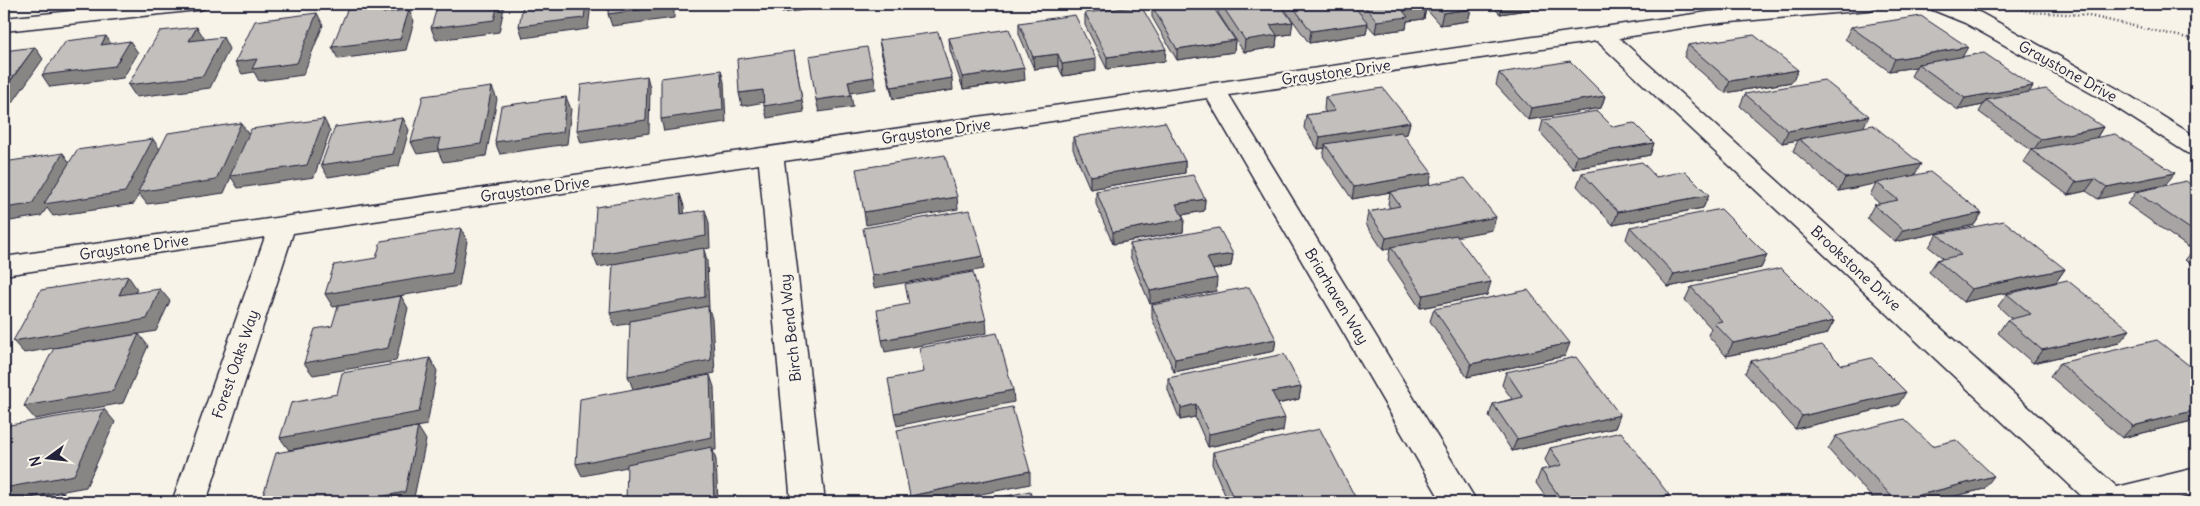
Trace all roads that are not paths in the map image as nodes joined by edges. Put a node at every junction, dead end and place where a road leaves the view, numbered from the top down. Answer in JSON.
{"nodes":[{"id":1,"x":198,"y":4,"type":"edge"},
{"id":2,"x":1869,"y":4,"type":"edge"},
{"id":3,"x":1935,"y":4,"type":"edge"},
{"id":4,"x":4,"y":25,"type":"edge"},
{"id":5,"x":1602,"y":34,"type":"junction"},
{"id":6,"x":1214,"y":90,"type":"junction"},
{"id":7,"x":2196,"y":148,"type":"edge"},
{"id":8,"x":771,"y":155,"type":"junction"},
{"id":9,"x":282,"y":226,"type":"junction"},
{"id":10,"x":4,"y":266,"type":"edge"},
{"id":11,"x":2196,"y":481,"type":"edge"},
{"id":12,"x":188,"y":502,"type":"edge"},
{"id":13,"x":808,"y":502,"type":"edge"},
{"id":14,"x":1460,"y":502,"type":"edge"},
{"id":15,"x":2112,"y":502,"type":"edge"}],
"edges":[{"from":1,"to":4,"type":"street"},
{"from":2,"to":5,"type":"street","name":"Graystone Drive"},
{"from":3,"to":7,"type":"street","name":"Graystone Drive"},
{"from":5,"to":6,"type":"street","name":"Graystone Drive"},
{"from":5,"to":15,"type":"street","name":"Brookstone Drive"},
{"from":6,"to":8,"type":"street","name":"Graystone Drive"},
{"from":6,"to":14,"type":"street","name":"Briarhaven Way"},
{"from":8,"to":9,"type":"street","name":"Graystone Drive"},
{"from":8,"to":13,"type":"street","name":"Birch Bend Way"},
{"from":9,"to":10,"type":"street","name":"Graystone Drive"},
{"from":9,"to":12,"type":"street","name":"Forest Oaks Way"},
{"from":11,"to":15,"type":"street"}]}
